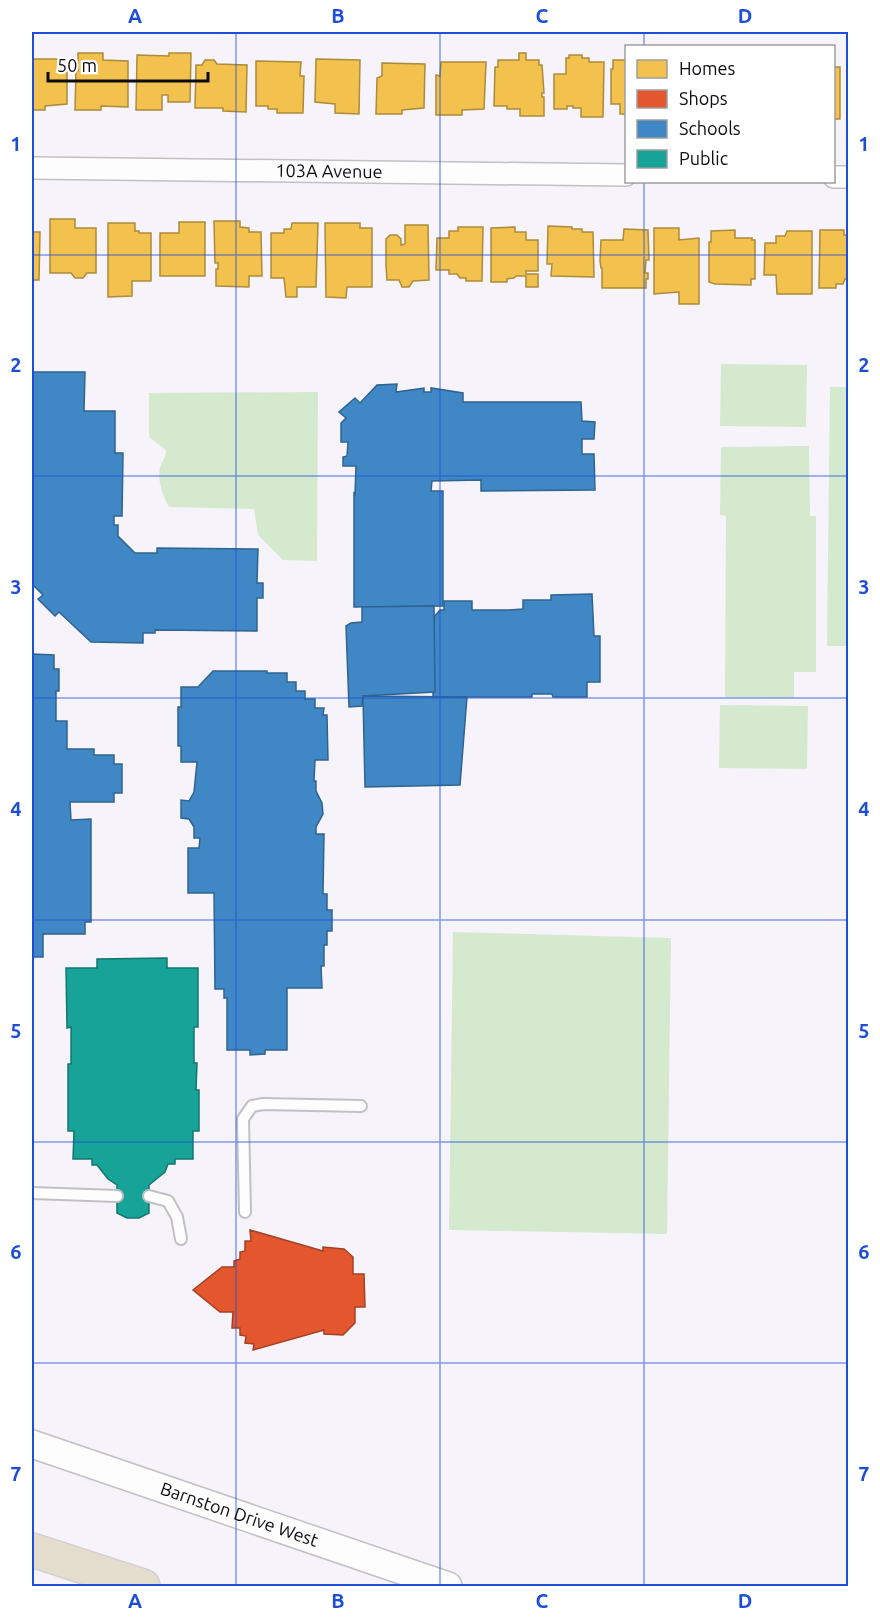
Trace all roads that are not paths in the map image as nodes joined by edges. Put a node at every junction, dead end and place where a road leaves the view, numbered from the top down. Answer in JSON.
{"nodes":[{"id":1,"x":32,"y":168,"type":"edge"},
{"id":2,"x":625,"y":175,"type":"edge"},
{"id":3,"x":361,"y":1106,"type":"dead end"},
{"id":4,"x":32,"y":1193,"type":"edge"},
{"id":5,"x":117,"y":1196,"type":"dead end"},
{"id":6,"x":149,"y":1196,"type":"dead end"},
{"id":7,"x":245,"y":1212,"type":"dead end"},
{"id":8,"x":181,"y":1239,"type":"dead end"},
{"id":9,"x":32,"y":1444,"type":"edge"},
{"id":10,"x":32,"y":1550,"type":"edge"},
{"id":11,"x":143,"y":1587,"type":"edge"},
{"id":12,"x":448,"y":1587,"type":"edge"}],
"edges":[{"from":1,"to":2,"type":"street","name":"103A Avenue"},
{"from":3,"to":7,"type":"lane"},
{"from":4,"to":5,"type":"lane"},
{"from":6,"to":8,"type":"lane"},
{"from":9,"to":12,"type":"street","name":"Barnston Drive West"},
{"from":10,"to":11,"type":"highway"}]}
